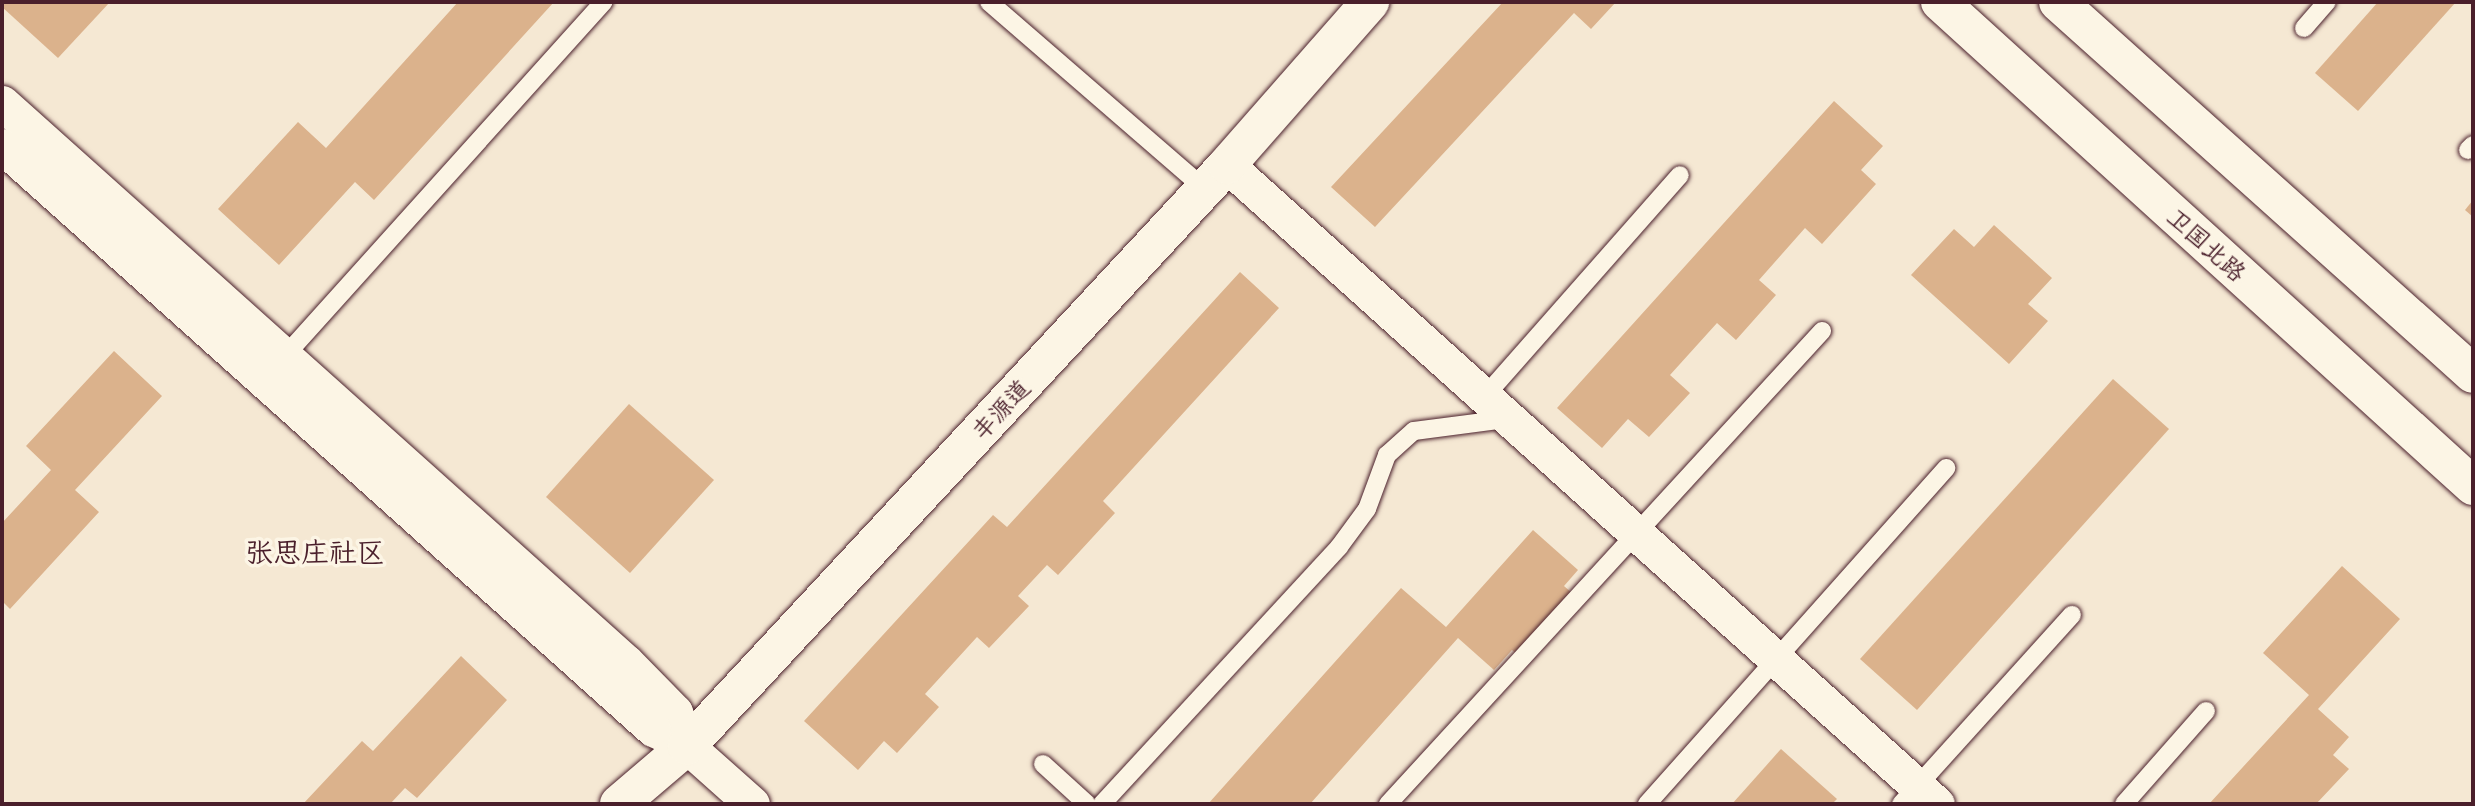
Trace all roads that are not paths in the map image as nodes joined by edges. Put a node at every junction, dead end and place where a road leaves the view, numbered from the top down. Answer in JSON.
{"nodes":[{"id":1,"x":603,"y":2,"type":"edge"},
{"id":2,"x":989,"y":2,"type":"edge"},
{"id":3,"x":1370,"y":2,"type":"edge"},
{"id":4,"x":1940,"y":2,"type":"edge"},
{"id":5,"x":2058,"y":2,"type":"edge"},
{"id":6,"x":2327,"y":2,"type":"edge"},
{"id":7,"x":2304,"y":27,"type":"dead end"},
{"id":8,"x":2,"y":103,"type":"edge"},
{"id":9,"x":2,"y":146,"type":"edge"},
{"id":10,"x":1680,"y":176,"type":"dead end"},
{"id":11,"x":1216,"y":177,"type":"junction"},
{"id":12,"x":1822,"y":331,"type":"dead end"},
{"id":13,"x":283,"y":358,"type":"junction"},
{"id":14,"x":2473,"y":374,"type":"edge"},
{"id":15,"x":1498,"y":407,"type":"junction"},
{"id":16,"x":1946,"y":468,"type":"dead end"},
{"id":17,"x":2473,"y":486,"type":"edge"},
{"id":18,"x":1634,"y":531,"type":"junction"},
{"id":19,"x":2072,"y":615,"type":"dead end"},
{"id":20,"x":1779,"y":661,"type":"junction"},
{"id":21,"x":2206,"y":711,"type":"dead end"},
{"id":22,"x":687,"y":746,"type":"junction"},
{"id":23,"x":1043,"y":765,"type":"dead end"},
{"id":24,"x":1918,"y":798,"type":"edge"},
{"id":25,"x":619,"y":804,"type":"edge"},
{"id":26,"x":752,"y":804,"type":"edge"},
{"id":27,"x":1087,"y":804,"type":"edge"},
{"id":28,"x":1102,"y":804,"type":"edge"},
{"id":29,"x":1388,"y":804,"type":"edge"},
{"id":30,"x":1647,"y":804,"type":"edge"},
{"id":31,"x":2124,"y":804,"type":"edge"}],
"edges":[{"from":1,"to":13,"type":"lane"},
{"from":2,"to":11,"type":"lane"},
{"from":3,"to":11,"type":"main road","name":"丰源道"},
{"from":4,"to":17,"type":"main road","name":"卫国北路"},
{"from":5,"to":14,"type":"main road"},
{"from":6,"to":7,"type":"lane"},
{"from":8,"to":13,"type":"street"},
{"from":9,"to":22,"type":"street"},
{"from":10,"to":15,"type":"lane"},
{"from":11,"to":15,"type":"street"},
{"from":11,"to":22,"type":"main road","name":"丰源道"},
{"from":12,"to":18,"type":"lane"},
{"from":13,"to":22,"type":"street"},
{"from":15,"to":18,"type":"street"},
{"from":15,"to":28,"type":"lane"},
{"from":16,"to":20,"type":"lane"},
{"from":18,"to":20,"type":"street"},
{"from":18,"to":29,"type":"lane"},
{"from":19,"to":24,"type":"lane"},
{"from":20,"to":24,"type":"street"},
{"from":20,"to":30,"type":"lane"},
{"from":21,"to":31,"type":"lane"},
{"from":22,"to":25,"type":"main road","name":"丰源道"},
{"from":22,"to":26,"type":"street"},
{"from":23,"to":27,"type":"lane"}]}
